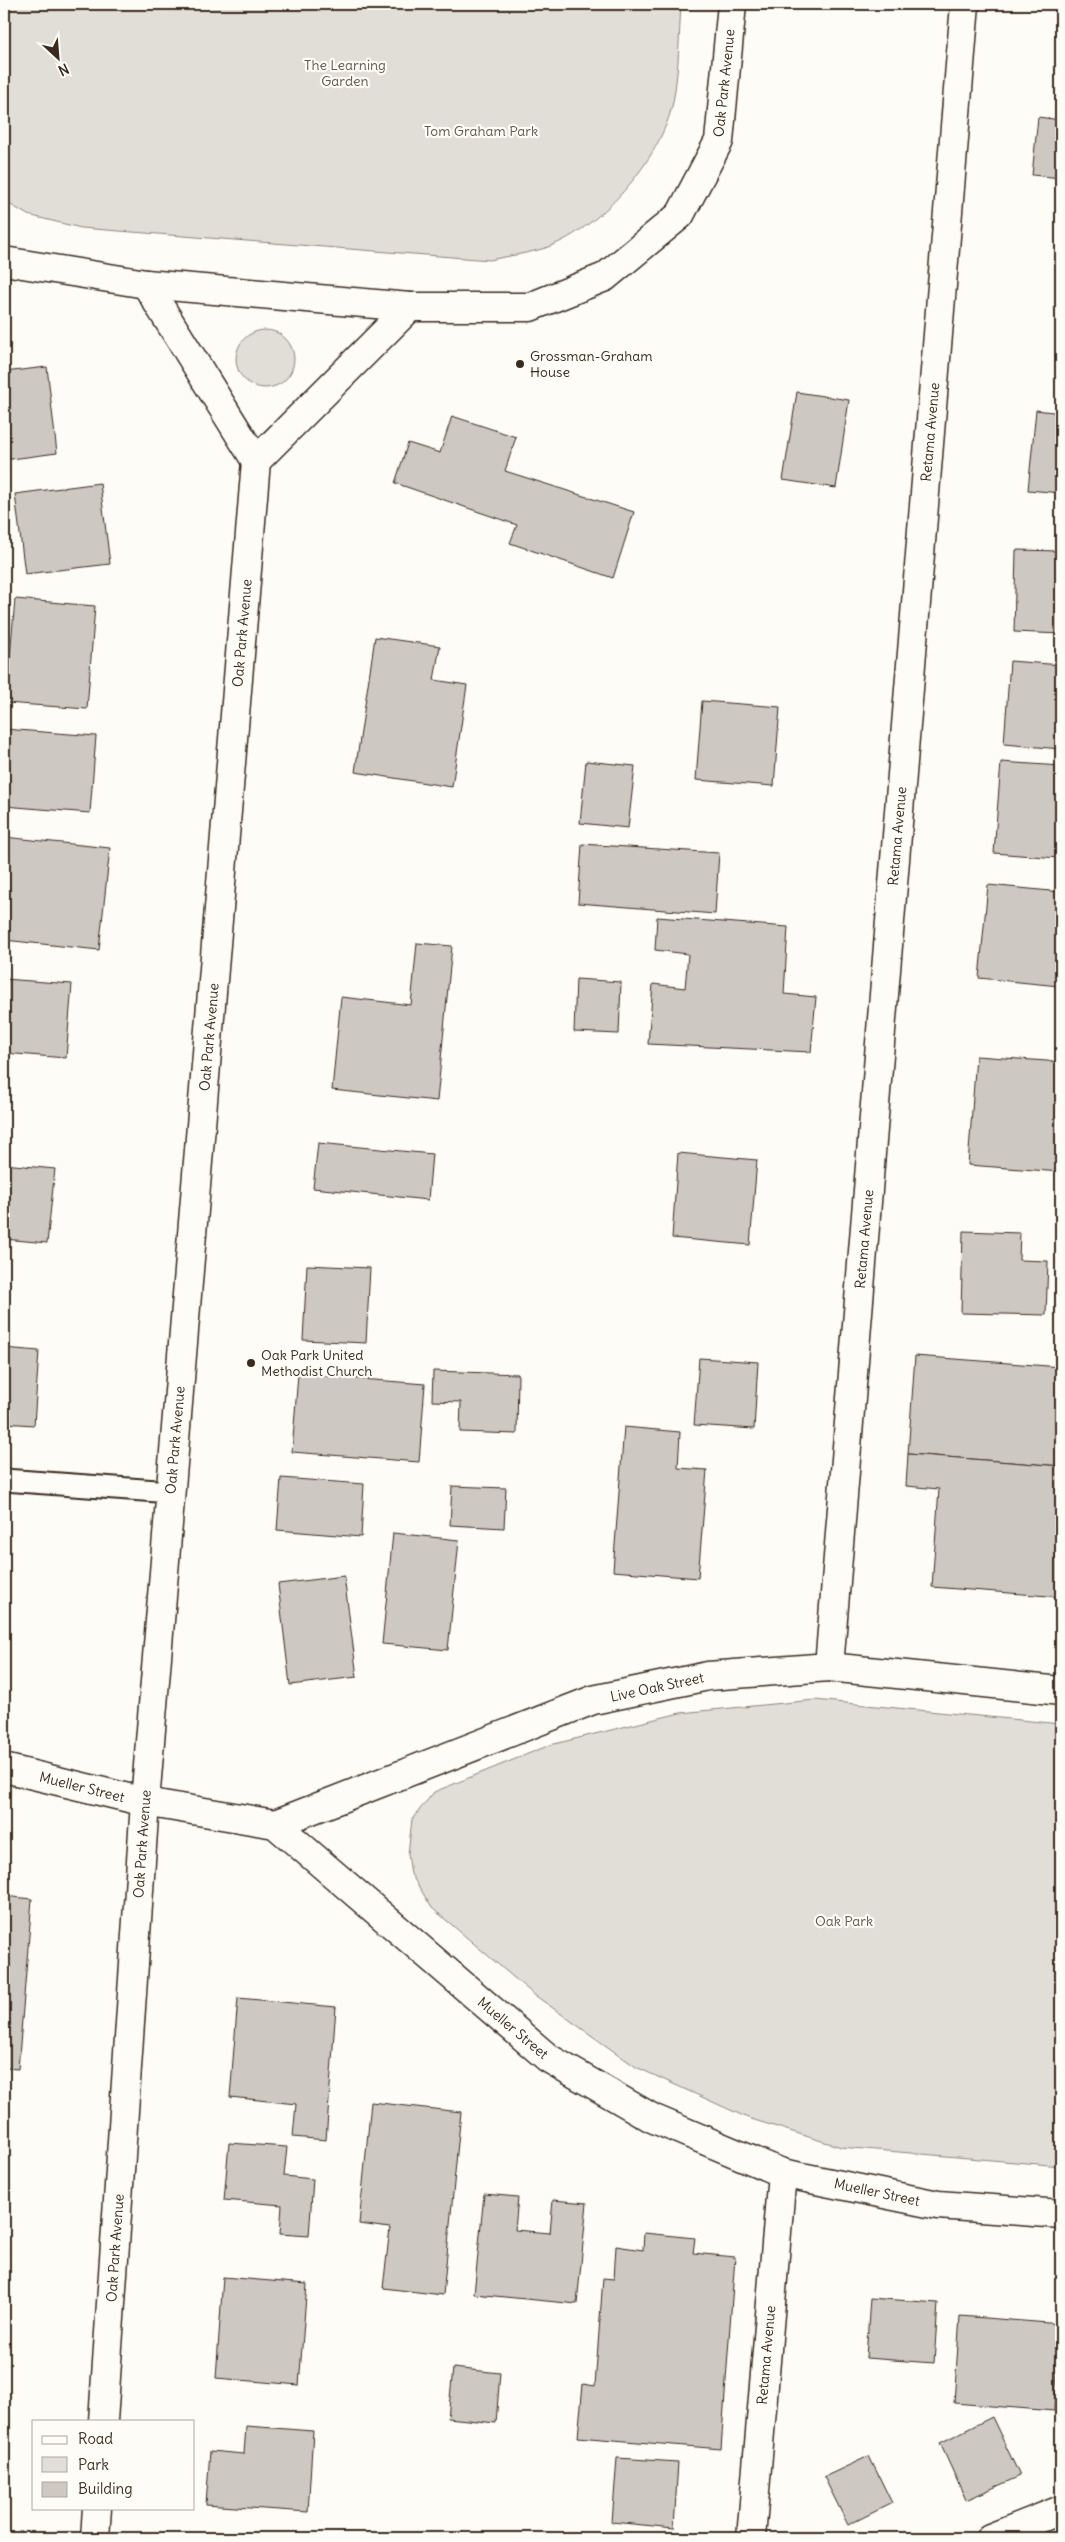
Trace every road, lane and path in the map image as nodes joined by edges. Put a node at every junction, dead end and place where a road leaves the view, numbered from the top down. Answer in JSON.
{"nodes":[{"id":1,"x":732,"y":4,"type":"edge"},
{"id":2,"x":965,"y":4,"type":"edge"},
{"id":3,"x":4,"y":261,"type":"edge"},
{"id":4,"x":146,"y":284,"type":"junction"},
{"id":5,"x":410,"y":307,"type":"junction"},
{"id":6,"x":256,"y":461,"type":"junction"},
{"id":7,"x":4,"y":1480,"type":"edge"},
{"id":8,"x":171,"y":1492,"type":"junction"},
{"id":9,"x":829,"y":1667,"type":"junction"},
{"id":10,"x":1061,"y":1691,"type":"edge"},
{"id":11,"x":4,"y":1768,"type":"edge"},
{"id":12,"x":145,"y":1802,"type":"junction"},
{"id":13,"x":275,"y":1824,"type":"junction"},
{"id":14,"x":782,"y":2173,"type":"junction"},
{"id":15,"x":1061,"y":2214,"type":"edge"},
{"id":16,"x":103,"y":2420,"type":"edge"},
{"id":17,"x":97,"y":2510,"type":"edge"},
{"id":18,"x":1061,"y":2510,"type":"edge"},
{"id":19,"x":95,"y":2538,"type":"edge"},
{"id":20,"x":751,"y":2538,"type":"edge"},
{"id":21,"x":990,"y":2538,"type":"edge"}],
"edges":[{"from":1,"to":5,"type":"street","name":"Oak Park Avenue"},
{"from":2,"to":9,"type":"street","name":"Retama Avenue"},
{"from":3,"to":4,"type":"street","name":"Oak Park Avenue"},
{"from":4,"to":5,"type":"street","name":"Oak Park Avenue"},
{"from":4,"to":6,"type":"street"},
{"from":5,"to":6,"type":"street"},
{"from":6,"to":8,"type":"street","name":"Oak Park Avenue"},
{"from":7,"to":8,"type":"lane"},
{"from":8,"to":12,"type":"street","name":"Oak Park Avenue"},
{"from":9,"to":10,"type":"street","name":"Live Oak Street"},
{"from":9,"to":13,"type":"street","name":"Live Oak Street"},
{"from":11,"to":12,"type":"street","name":"Mueller Street"},
{"from":12,"to":13,"type":"street","name":"Mueller Street"},
{"from":12,"to":16,"type":"street","name":"Oak Park Avenue"},
{"from":13,"to":14,"type":"street","name":"Mueller Street"},
{"from":14,"to":15,"type":"street","name":"Mueller Street"},
{"from":14,"to":20,"type":"street","name":"Retama Avenue"},
{"from":17,"to":19,"type":"street"},
{"from":18,"to":21,"type":"street"}]}
